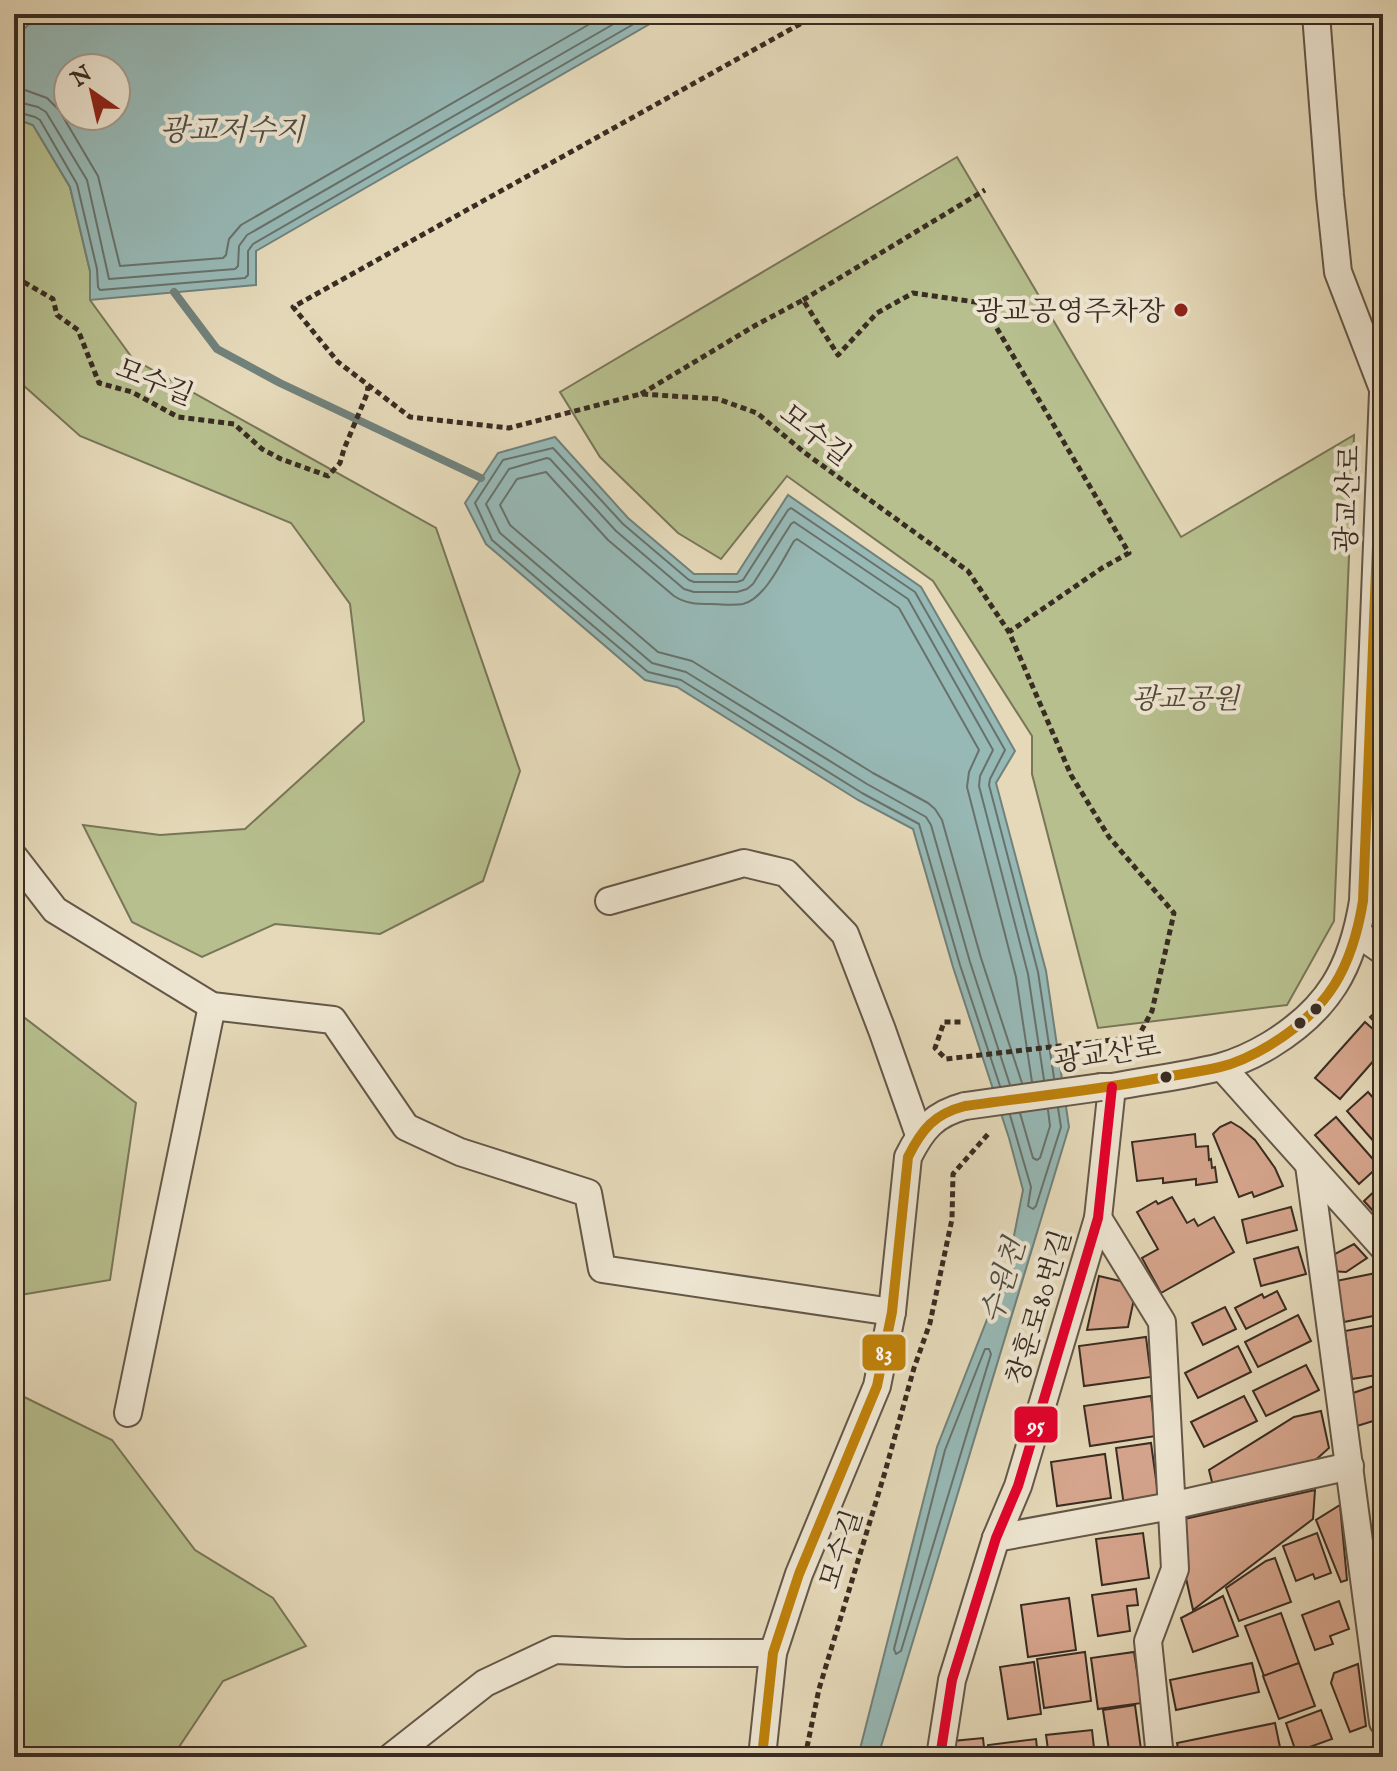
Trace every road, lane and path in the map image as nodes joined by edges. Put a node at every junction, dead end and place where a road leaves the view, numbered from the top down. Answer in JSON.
{"nodes":[{"id":1,"x":818,"y":14,"type":"edge"},
{"id":2,"x":1316,"y":14,"type":"edge"},
{"id":3,"x":985,"y":190,"type":"dead end"},
{"id":4,"x":14,"y":244,"type":"edge"},
{"id":5,"x":803,"y":300,"type":"junction"},
{"id":6,"x":368,"y":385,"type":"junction"},
{"id":7,"x":1383,"y":391,"type":"edge"},
{"id":8,"x":641,"y":394,"type":"junction"},
{"id":9,"x":1009,"y":632,"type":"junction"},
{"id":10,"x":14,"y":857,"type":"edge"},
{"id":11,"x":609,"y":901,"type":"dead end"},
{"id":12,"x":1373,"y":903,"type":"edge"},
{"id":13,"x":1357,"y":933,"type":"junction"},
{"id":14,"x":1383,"y":951,"type":"edge"},
{"id":15,"x":212,"y":1006,"type":"junction"},
{"id":16,"x":963,"y":1022,"type":"dead end"},
{"id":17,"x":1222,"y":1067,"type":"junction"},
{"id":18,"x":1107,"y":1087,"type":"junction"},
{"id":19,"x":989,"y":1133,"type":"dead end"},
{"id":20,"x":919,"y":1135,"type":"junction"},
{"id":21,"x":1309,"y":1165,"type":"junction"},
{"id":22,"x":1098,"y":1218,"type":"junction"},
{"id":23,"x":1383,"y":1247,"type":"edge"},
{"id":24,"x":892,"y":1312,"type":"junction"},
{"id":25,"x":128,"y":1413,"type":"dead end"},
{"id":26,"x":1350,"y":1466,"type":"junction"},
{"id":27,"x":1171,"y":1506,"type":"junction"},
{"id":28,"x":996,"y":1538,"type":"junction"},
{"id":29,"x":773,"y":1653,"type":"junction"},
{"id":30,"x":1383,"y":1722,"type":"edge"},
{"id":31,"x":391,"y":1757,"type":"edge"},
{"id":32,"x":762,"y":1757,"type":"edge"},
{"id":33,"x":805,"y":1757,"type":"edge"},
{"id":34,"x":940,"y":1757,"type":"edge"},
{"id":35,"x":1160,"y":1757,"type":"edge"}],
"edges":[{"from":1,"to":6,"type":"path"},
{"from":2,"to":7,"type":"street","name":"광교산로"},
{"from":3,"to":5,"type":"path"},
{"from":4,"to":6,"type":"path","name":"모수길"},
{"from":5,"to":8,"type":"path"},
{"from":5,"to":9,"type":"path"},
{"from":6,"to":8,"type":"path","name":"모수길"},
{"from":7,"to":12,"type":"street","name":"광교산로"},
{"from":8,"to":9,"type":"path","name":"모수길"},
{"from":9,"to":16,"type":"path","name":"모수길"},
{"from":10,"to":15,"type":"street"},
{"from":11,"to":20,"type":"street"},
{"from":12,"to":13,"type":"street","name":"광교산로"},
{"from":13,"to":14,"type":"street"},
{"from":13,"to":17,"type":"street","name":"광교산로"},
{"from":15,"to":24,"type":"street"},
{"from":15,"to":25,"type":"street"},
{"from":17,"to":18,"type":"street","name":"광교산로"},
{"from":17,"to":21,"type":"street"},
{"from":18,"to":20,"type":"street","name":"광교산로","bridge":true},
{"from":18,"to":22,"type":"street","name":"창훈로80번길"},
{"from":19,"to":33,"type":"path","name":"모수길"},
{"from":20,"to":24,"type":"street"},
{"from":21,"to":23,"type":"street"},
{"from":21,"to":26,"type":"street"},
{"from":22,"to":27,"type":"street"},
{"from":22,"to":28,"type":"street","name":"창훈로80번길"},
{"from":24,"to":29,"type":"street"},
{"from":26,"to":27,"type":"street"},
{"from":26,"to":30,"type":"street"},
{"from":27,"to":28,"type":"street"},
{"from":27,"to":35,"type":"street"},
{"from":28,"to":34,"type":"street","name":"창훈로80번길"},
{"from":29,"to":31,"type":"street"},
{"from":29,"to":32,"type":"street"}]}
